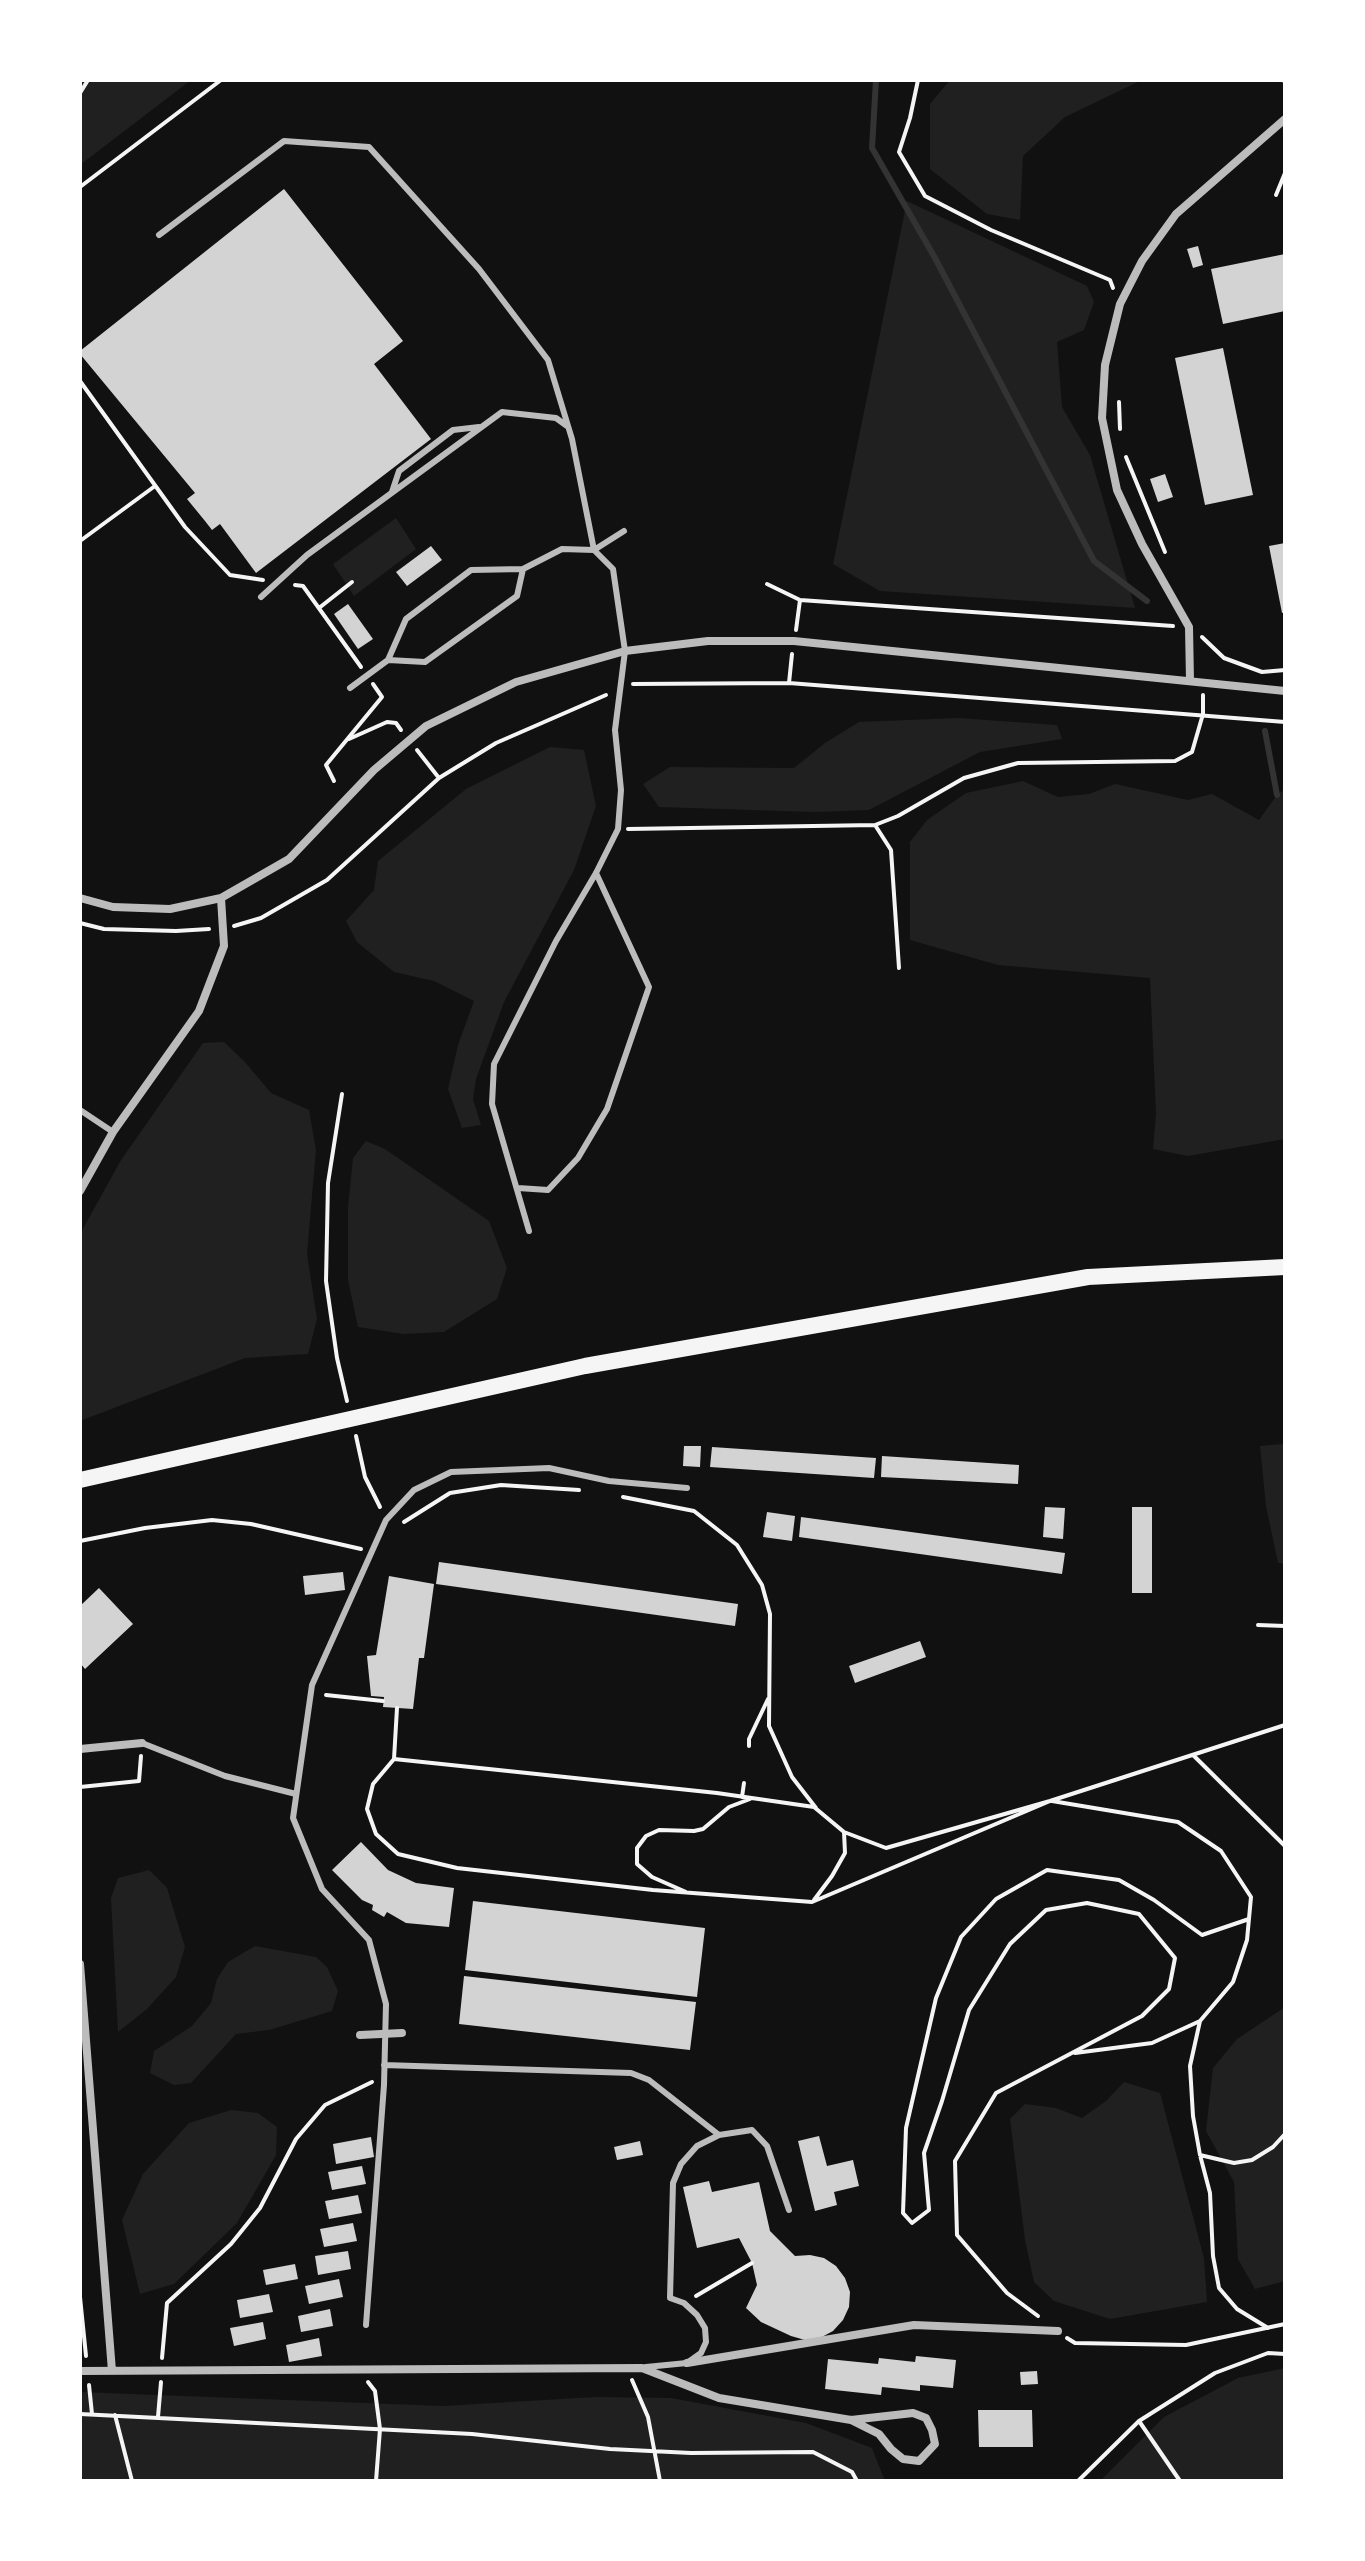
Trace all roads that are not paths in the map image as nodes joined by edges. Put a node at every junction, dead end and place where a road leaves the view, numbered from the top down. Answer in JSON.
{"nodes":[{"id":1,"x":1285,"y":119,"type":"edge"},
{"id":2,"x":159,"y":235,"type":"dead end"},
{"id":3,"x":568,"y":426,"type":"junction"},
{"id":4,"x":481,"y":427,"type":"junction"},
{"id":5,"x":392,"y":492,"type":"junction"},
{"id":6,"x":624,"y":531,"type":"dead end"},
{"id":7,"x":594,"y":550,"type":"junction"},
{"id":8,"x":523,"y":569,"type":"junction"},
{"id":9,"x":261,"y":597,"type":"dead end"},
{"id":10,"x":625,"y":651,"type":"junction"},
{"id":11,"x":388,"y":660,"type":"junction"},
{"id":12,"x":1190,"y":681,"type":"junction"},
{"id":13,"x":350,"y":688,"type":"dead end"},
{"id":14,"x":1285,"y":691,"type":"edge"},
{"id":15,"x":596,"y":873,"type":"junction"},
{"id":16,"x":80,"y":898,"type":"edge"},
{"id":17,"x":221,"y":898,"type":"junction"},
{"id":18,"x":80,"y":1110,"type":"edge"},
{"id":19,"x":113,"y":1132,"type":"junction"},
{"id":20,"x":518,"y":1188,"type":"junction"},
{"id":21,"x":80,"y":1191,"type":"edge"},
{"id":22,"x":529,"y":1231,"type":"dead end"},
{"id":23,"x":1285,"y":1267,"type":"edge"},
{"id":24,"x":80,"y":1480,"type":"edge"},
{"id":25,"x":687,"y":1488,"type":"dead end"},
{"id":26,"x":142,"y":1743,"type":"joint"},
{"id":27,"x":80,"y":1749,"type":"edge"},
{"id":28,"x":296,"y":1794,"type":"junction"},
{"id":29,"x":80,"y":1964,"type":"edge"},
{"id":30,"x":402,"y":2033,"type":"dead end"},
{"id":31,"x":360,"y":2035,"type":"dead end"},
{"id":32,"x":384,"y":2065,"type":"junction"},
{"id":33,"x":719,"y":2135,"type":"junction"},
{"id":34,"x":789,"y":2210,"type":"dead end"},
{"id":35,"x":366,"y":2325,"type":"dead end"},
{"id":36,"x":1058,"y":2331,"type":"road end"},
{"id":37,"x":687,"y":2363,"type":"junction"},
{"id":38,"x":642,"y":2368,"type":"junction"},
{"id":39,"x":80,"y":2371,"type":"edge"},
{"id":40,"x":112,"y":2371,"type":"junction"},
{"id":41,"x":851,"y":2420,"type":"junction"}],
"edges":[{"from":1,"to":12,"type":"street"},
{"from":2,"to":3,"type":"lane"},
{"from":3,"to":4,"type":"lane"},
{"from":3,"to":7,"type":"lane"},
{"from":4,"to":5,"type":"lane"},
{"from":4,"to":5,"type":"lane"},
{"from":5,"to":9,"type":"lane"},
{"from":6,"to":7,"type":"lane"},
{"from":7,"to":8,"type":"lane"},
{"from":7,"to":10,"type":"lane"},
{"from":8,"to":11,"type":"lane"},
{"from":8,"to":11,"type":"lane"},
{"from":10,"to":12,"type":"street"},
{"from":10,"to":15,"type":"lane"},
{"from":10,"to":17,"type":"street"},
{"from":11,"to":13,"type":"lane"},
{"from":12,"to":14,"type":"street"},
{"from":15,"to":20,"type":"lane"},
{"from":15,"to":20,"type":"lane"},
{"from":16,"to":17,"type":"street"},
{"from":17,"to":19,"type":"street"},
{"from":18,"to":19,"type":"lane"},
{"from":19,"to":21,"type":"street"},
{"from":20,"to":22,"type":"lane"},
{"from":23,"to":24,"type":"main road"},
{"from":25,"to":28,"type":"lane"},
{"from":26,"to":27,"type":"street"},
{"from":26,"to":28,"type":"lane"},
{"from":28,"to":32,"type":"lane"},
{"from":29,"to":40,"type":"street"},
{"from":30,"to":31,"type":"street"},
{"from":32,"to":33,"type":"lane"},
{"from":32,"to":35,"type":"lane"},
{"from":33,"to":34,"type":"lane"},
{"from":33,"to":37,"type":"lane"},
{"from":36,"to":37,"type":"street"},
{"from":37,"to":38,"type":"lane"},
{"from":38,"to":40,"type":"street"},
{"from":38,"to":41,"type":"street"},
{"from":39,"to":40,"type":"street"},
{"from":41,"to":41,"type":"street"}]}
